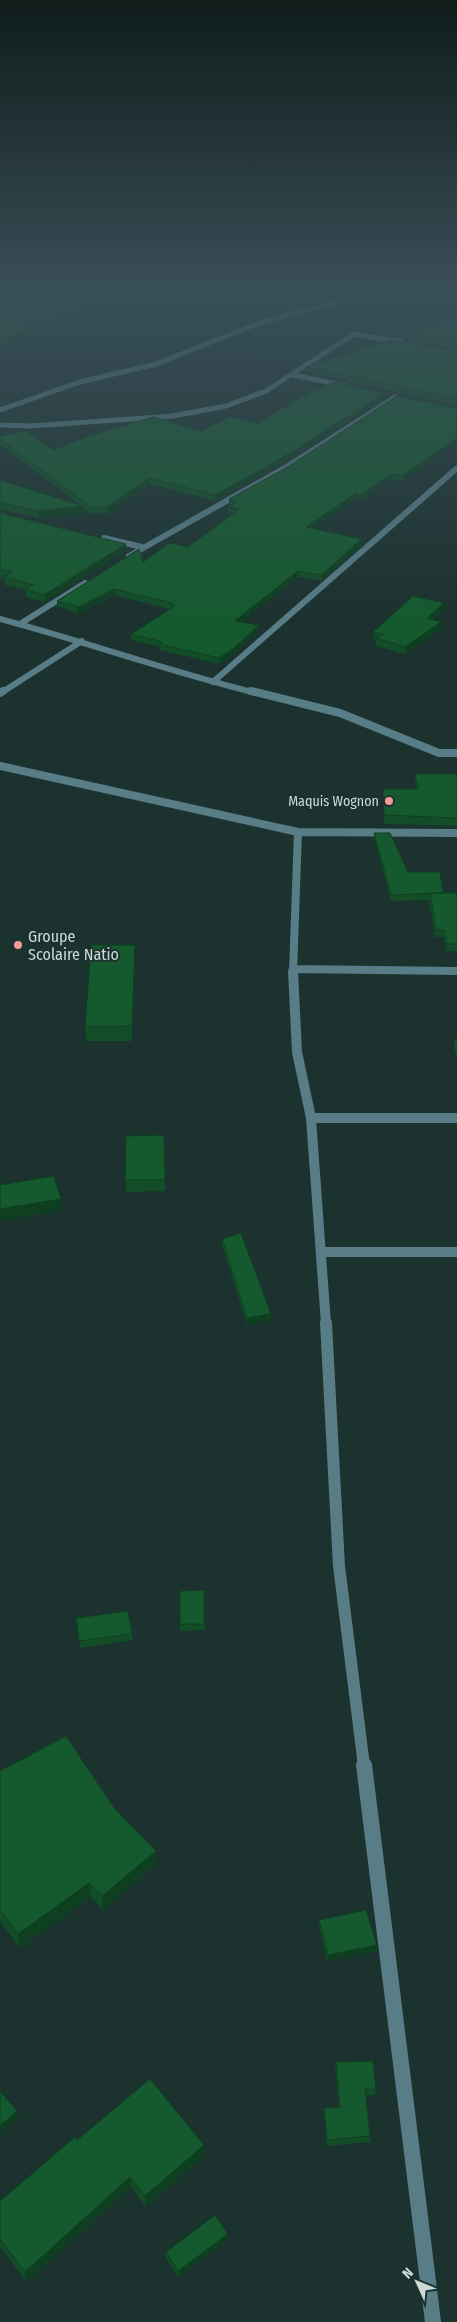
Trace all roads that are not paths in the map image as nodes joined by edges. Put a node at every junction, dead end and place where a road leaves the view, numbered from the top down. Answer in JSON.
{"nodes":[{"id":1,"x":25,"y":401,"type":"edge"},
{"id":2,"x":238,"y":401,"type":"edge"},
{"id":3,"x":388,"y":401,"type":"edge"},
{"id":4,"x":0,"y":410,"type":"edge"},
{"id":5,"x":0,"y":426,"type":"edge"},
{"id":6,"x":457,"y":468,"type":"edge"},
{"id":7,"x":95,"y":536,"type":"edge"},
{"id":8,"x":142,"y":547,"type":"junction"},
{"id":9,"x":126,"y":557,"type":"edge"},
{"id":10,"x":93,"y":578,"type":"edge"},
{"id":11,"x":0,"y":619,"type":"edge"},
{"id":12,"x":20,"y":624,"type":"junction"},
{"id":13,"x":82,"y":641,"type":"junction"},
{"id":14,"x":213,"y":682,"type":"junction"},
{"id":15,"x":0,"y":693,"type":"edge"},
{"id":16,"x":457,"y":753,"type":"edge"},
{"id":17,"x":0,"y":766,"type":"edge"},
{"id":18,"x":298,"y":832,"type":"junction"},
{"id":19,"x":457,"y":833,"type":"edge"},
{"id":20,"x":293,"y":969,"type":"junction"},
{"id":21,"x":457,"y":971,"type":"edge"},
{"id":22,"x":311,"y":1118,"type":"junction"},
{"id":23,"x":457,"y":1118,"type":"edge"},
{"id":24,"x":322,"y":1252,"type":"junction"},
{"id":25,"x":457,"y":1252,"type":"edge"},
{"id":26,"x":434,"y":2322,"type":"edge"}],
"edges":[{"from":1,"to":4,"type":"street"},
{"from":2,"to":5,"type":"street"},
{"from":3,"to":8,"type":"street"},
{"from":6,"to":14,"type":"street"},
{"from":7,"to":8,"type":"street"},
{"from":8,"to":9,"type":"street"},
{"from":10,"to":12,"type":"street"},
{"from":11,"to":12,"type":"street"},
{"from":12,"to":13,"type":"street"},
{"from":13,"to":14,"type":"street"},
{"from":13,"to":15,"type":"street"},
{"from":14,"to":16,"type":"street"},
{"from":17,"to":18,"type":"street"},
{"from":18,"to":19,"type":"street"},
{"from":18,"to":20,"type":"street"},
{"from":20,"to":21,"type":"street"},
{"from":20,"to":22,"type":"street"},
{"from":22,"to":23,"type":"street"},
{"from":22,"to":24,"type":"street"},
{"from":24,"to":25,"type":"street"},
{"from":24,"to":26,"type":"street"}]}
